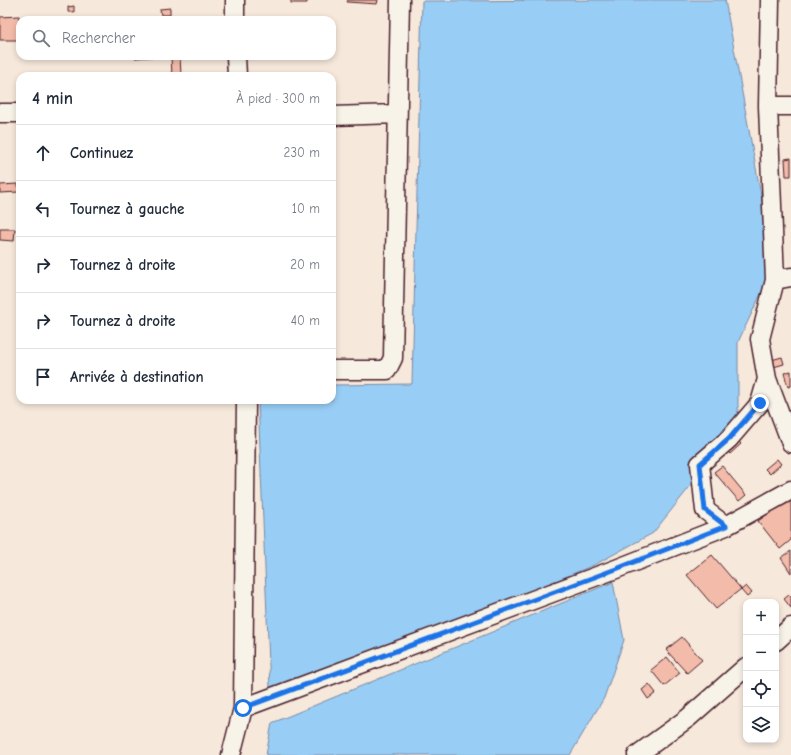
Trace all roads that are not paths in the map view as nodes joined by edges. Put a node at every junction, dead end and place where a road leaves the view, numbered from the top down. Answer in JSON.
{"nodes":[{"id":1,"x":235,"y":0,"type":"edge"},
{"id":2,"x":400,"y":0,"type":"edge"},
{"id":3,"x":770,"y":0,"type":"edge"},
{"id":4,"x":235,"y":16,"type":"edge"},
{"id":5,"x":236,"y":60,"type":"edge"},
{"id":6,"x":237,"y":72,"type":"edge"},
{"id":7,"x":768,"y":106,"type":"junction"},
{"id":8,"x":791,"y":106,"type":"edge"},
{"id":9,"x":0,"y":113,"type":"edge"},
{"id":10,"x":16,"y":113,"type":"edge"},
{"id":11,"x":397,"y":114,"type":"junction"},
{"id":12,"x":336,"y":116,"type":"edge"},
{"id":13,"x":783,"y":279,"type":"edge"},
{"id":14,"x":336,"y":370,"type":"edge"},
{"id":15,"x":767,"y":379,"type":"junction"},
{"id":16,"x":246,"y":404,"type":"edge"},
{"id":17,"x":791,"y":443,"type":"edge"},
{"id":18,"x":791,"y":490,"type":"edge"},
{"id":19,"x":726,"y":526,"type":"junction"},
{"id":20,"x":791,"y":627,"type":"edge"},
{"id":21,"x":779,"y":638,"type":"edge"},
{"id":22,"x":743,"y":670,"type":"edge"},
{"id":23,"x":243,"y":708,"type":"junction"},
{"id":24,"x":231,"y":755,"type":"edge"},
{"id":25,"x":637,"y":755,"type":"edge"}],
"edges":[{"from":1,"to":4,"type":"street"},
{"from":2,"to":11,"type":"street"},
{"from":3,"to":7,"type":"street"},
{"from":5,"to":6,"type":"street"},
{"from":7,"to":8,"type":"street"},
{"from":7,"to":13,"type":"street"},
{"from":9,"to":10,"type":"street"},
{"from":11,"to":12,"type":"street"},
{"from":11,"to":14,"type":"street"},
{"from":13,"to":15,"type":"street"},
{"from":15,"to":17,"type":"street"},
{"from":15,"to":19,"type":"street"},
{"from":16,"to":23,"type":"street"},
{"from":18,"to":19,"type":"street"},
{"from":19,"to":23,"type":"street"},
{"from":20,"to":21,"type":"street"},
{"from":22,"to":25,"type":"street"},
{"from":23,"to":24,"type":"street"}]}
